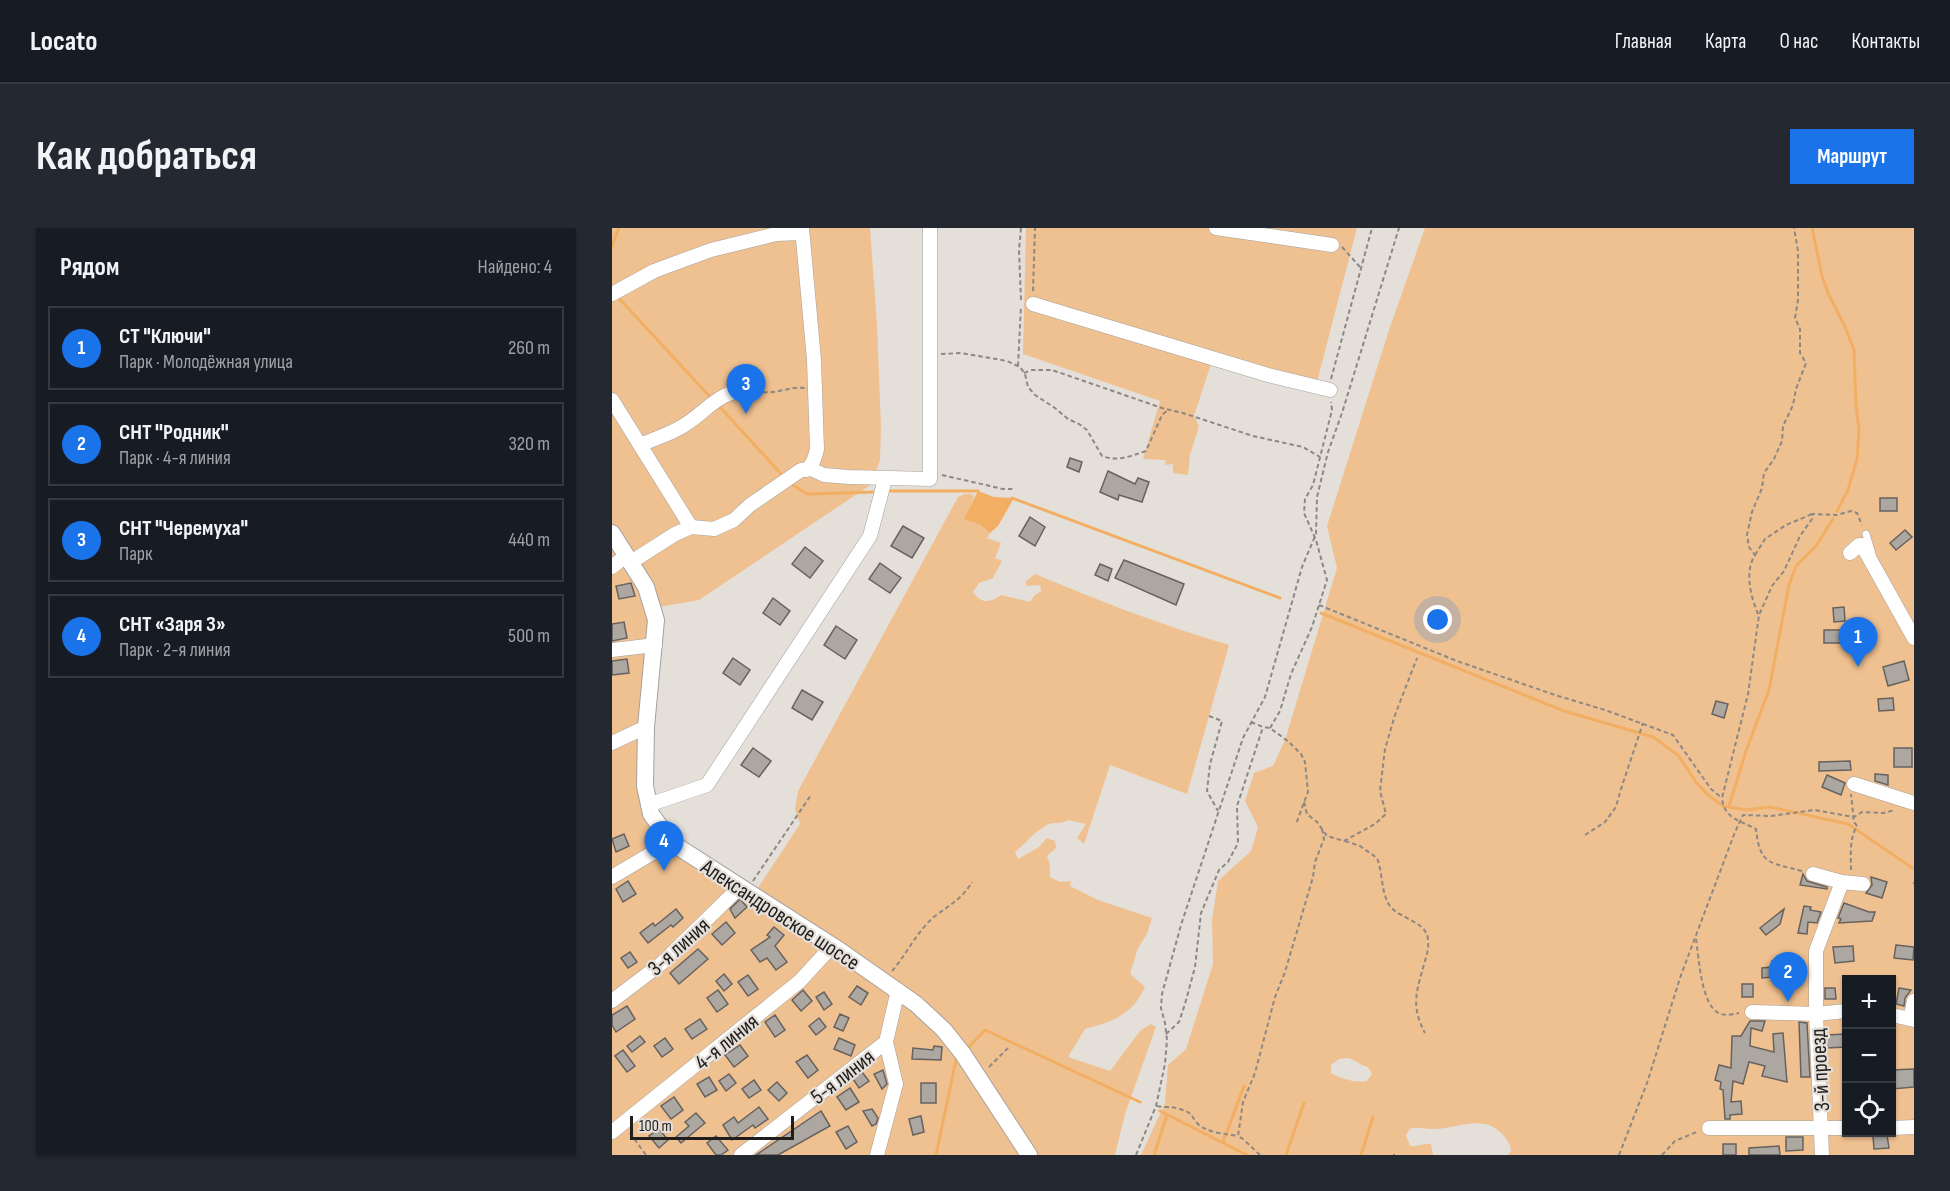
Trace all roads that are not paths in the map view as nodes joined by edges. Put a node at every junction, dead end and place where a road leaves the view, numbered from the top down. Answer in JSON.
{"nodes":[{"id":1,"x":930,"y":228,"type":"edge"},
{"id":2,"x":1216,"y":228,"type":"edge"},
{"id":3,"x":802,"y":231,"type":"edge"},
{"id":4,"x":1332,"y":245,"type":"road end"},
{"id":5,"x":612,"y":294,"type":"edge"},
{"id":6,"x":1033,"y":304,"type":"road end"},
{"id":7,"x":751,"y":390,"type":"road end"},
{"id":8,"x":1330,"y":390,"type":"dead end"},
{"id":9,"x":612,"y":400,"type":"edge"},
{"id":10,"x":640,"y":445,"type":"junction"},
{"id":11,"x":806,"y":470,"type":"junction"},
{"id":12,"x":884,"y":483,"type":"dead end"},
{"id":13,"x":691,"y":527,"type":"junction"},
{"id":14,"x":612,"y":533,"type":"edge"},
{"id":15,"x":1866,"y":534,"type":"road end"},
{"id":16,"x":1850,"y":553,"type":"dead end"},
{"id":17,"x":629,"y":558,"type":"junction"},
{"id":18,"x":612,"y":567,"type":"edge"},
{"id":19,"x":1874,"y":568,"type":"junction"},
{"id":20,"x":1914,"y":638,"type":"edge"},
{"id":21,"x":655,"y":645,"type":"junction"},
{"id":22,"x":612,"y":650,"type":"edge"},
{"id":23,"x":646,"y":727,"type":"junction"},
{"id":24,"x":612,"y":743,"type":"edge"},
{"id":25,"x":1855,"y":784,"type":"road end"},
{"id":26,"x":648,"y":806,"type":"junction"},
{"id":27,"x":1909,"y":806,"type":"edge"},
{"id":28,"x":670,"y":842,"type":"junction"},
{"id":29,"x":1813,"y":874,"type":"road end"},
{"id":30,"x":612,"y":877,"type":"edge"},
{"id":31,"x":1846,"y":877,"type":"junction"},
{"id":32,"x":1863,"y":884,"type":"dead end"},
{"id":33,"x":744,"y":889,"type":"junction"},
{"id":34,"x":832,"y":946,"type":"junction"},
{"id":35,"x":892,"y":986,"type":"junction"},
{"id":36,"x":612,"y":1001,"type":"edge"},
{"id":37,"x":1914,"y":1001,"type":"edge"},
{"id":38,"x":1842,"y":1011,"type":"edge"},
{"id":39,"x":1752,"y":1012,"type":"road end"},
{"id":40,"x":1816,"y":1014,"type":"junction"},
{"id":41,"x":1896,"y":1016,"type":"edge"},
{"id":42,"x":1912,"y":1019,"type":"edge"},
{"id":43,"x":886,"y":1042,"type":"junction"},
{"id":44,"x":1914,"y":1127,"type":"edge"},
{"id":45,"x":1709,"y":1128,"type":"road end"},
{"id":46,"x":1842,"y":1128,"type":"edge"},
{"id":47,"x":1896,"y":1128,"type":"edge"},
{"id":48,"x":1821,"y":1129,"type":"junction"},
{"id":49,"x":613,"y":1132,"type":"edge"},
{"id":50,"x":741,"y":1155,"type":"edge"},
{"id":51,"x":877,"y":1155,"type":"edge"},
{"id":52,"x":1029,"y":1155,"type":"edge"},
{"id":53,"x":1822,"y":1155,"type":"edge"}],
"edges":[{"from":1,"to":11,"type":"street"},
{"from":2,"to":4,"type":"street"},
{"from":3,"to":5,"type":"street"},
{"from":3,"to":11,"type":"street"},
{"from":6,"to":8,"type":"street"},
{"from":7,"to":10,"type":"street"},
{"from":9,"to":10,"type":"street"},
{"from":10,"to":13,"type":"street"},
{"from":11,"to":13,"type":"street"},
{"from":12,"to":26,"type":"street"},
{"from":13,"to":17,"type":"street"},
{"from":14,"to":17,"type":"street","name":"Александровское шоссе"},
{"from":15,"to":19,"type":"lane"},
{"from":16,"to":19,"type":"street"},
{"from":17,"to":18,"type":"street"},
{"from":17,"to":21,"type":"street","name":"Александровское шоссе"},
{"from":19,"to":20,"type":"street"},
{"from":21,"to":22,"type":"street"},
{"from":21,"to":23,"type":"street","name":"Александровское шоссе"},
{"from":23,"to":24,"type":"street"},
{"from":23,"to":26,"type":"street","name":"Александровское шоссе"},
{"from":25,"to":27,"type":"street"},
{"from":26,"to":28,"type":"street","name":"Александровское шоссе"},
{"from":28,"to":30,"type":"street"},
{"from":28,"to":33,"type":"street","name":"Александровское шоссе"},
{"from":29,"to":31,"type":"street"},
{"from":31,"to":32,"type":"street"},
{"from":31,"to":40,"type":"street","name":"3-й проезд"},
{"from":33,"to":34,"type":"street","name":"Александровское шоссе"},
{"from":33,"to":36,"type":"street","name":"3-я линия"},
{"from":34,"to":35,"type":"street","name":"Александровское шоссе"},
{"from":34,"to":49,"type":"street","name":"4-я линия"},
{"from":35,"to":43,"type":"street"},
{"from":35,"to":52,"type":"street","name":"Александровское шоссе"},
{"from":37,"to":42,"type":"street"},
{"from":38,"to":40,"type":"street"},
{"from":39,"to":40,"type":"street"},
{"from":40,"to":48,"type":"street","name":"3-й проезд"},
{"from":41,"to":42,"type":"street"},
{"from":43,"to":50,"type":"street","name":"5-я линия"},
{"from":43,"to":51,"type":"street"},
{"from":44,"to":47,"type":"street"},
{"from":45,"to":48,"type":"street"},
{"from":46,"to":48,"type":"street"},
{"from":48,"to":53,"type":"street","name":"3-й проезд"}]}
